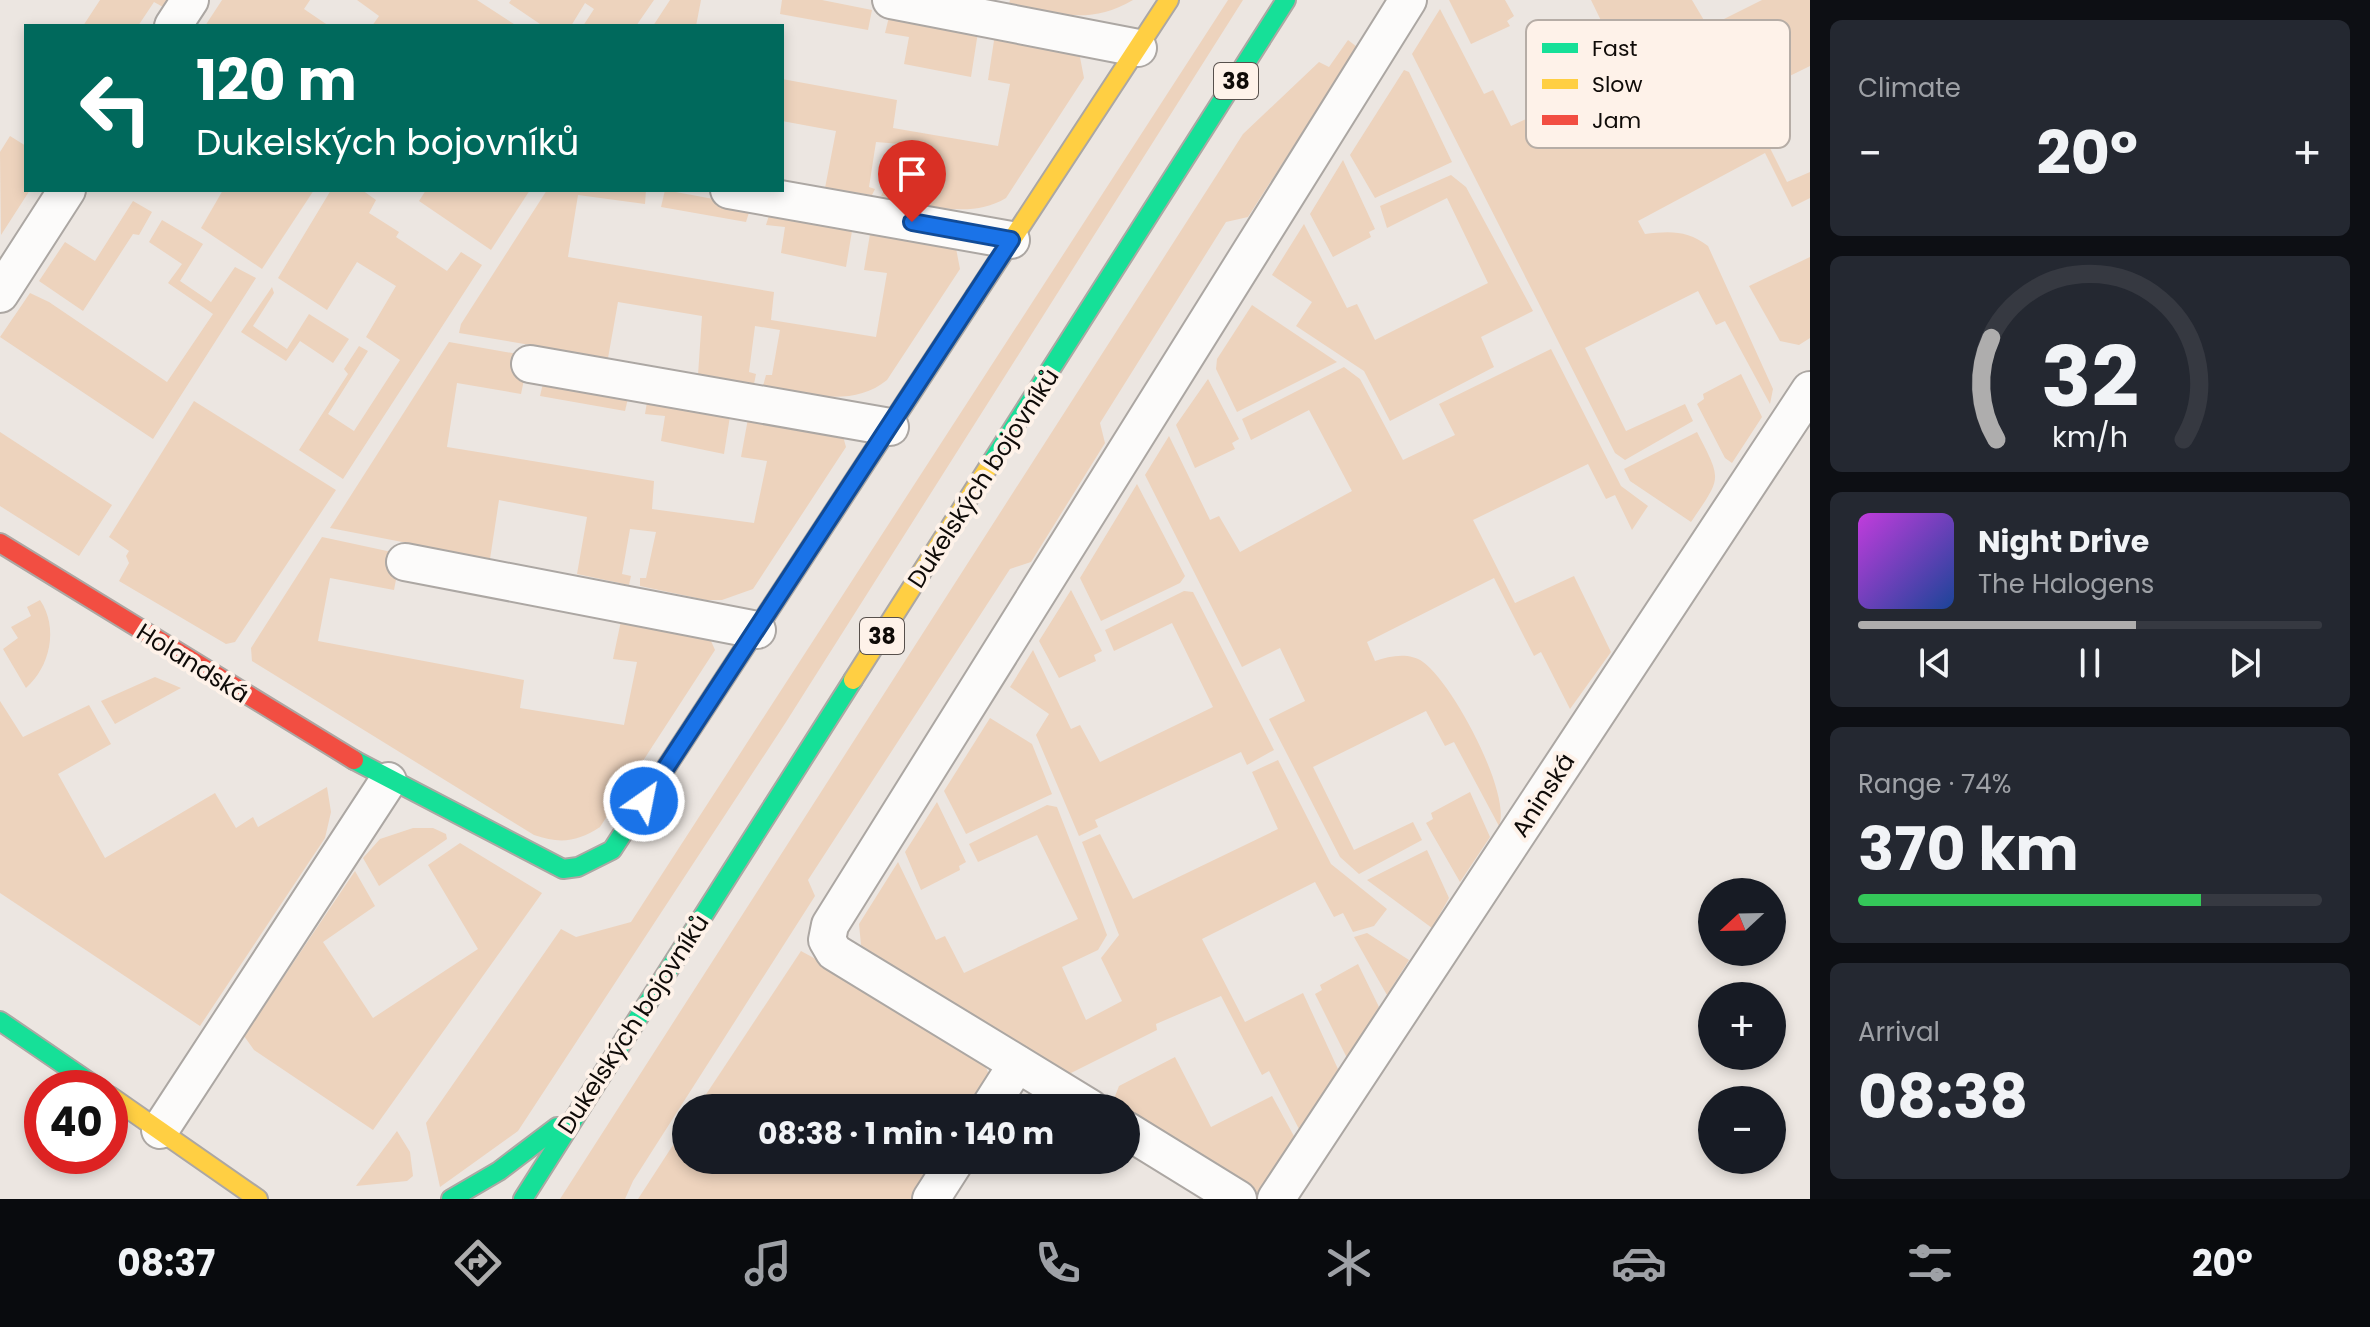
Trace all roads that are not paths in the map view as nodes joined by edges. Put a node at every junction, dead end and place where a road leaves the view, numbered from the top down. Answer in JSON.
{"nodes":[{"id":1,"x":190,"y":0,"type":"edge"},
{"id":2,"x":891,"y":0,"type":"edge"},
{"id":3,"x":1169,"y":0,"type":"edge"},
{"id":4,"x":1286,"y":0,"type":"edge"},
{"id":5,"x":1408,"y":0,"type":"edge"},
{"id":6,"x":174,"y":24,"type":"edge"},
{"id":7,"x":1138,"y":48,"type":"junction"},
{"id":8,"x":66,"y":192,"type":"edge"},
{"id":9,"x":740,"y":192,"type":"edge"},
{"id":10,"x":1011,"y":240,"type":"junction"},
{"id":11,"x":0,"y":294,"type":"edge"},
{"id":12,"x":530,"y":364,"type":"dead end"},
{"id":13,"x":1810,"y":390,"type":"edge"},
{"id":14,"x":890,"y":427,"type":"junction"},
{"id":15,"x":0,"y":543,"type":"edge"},
{"id":16,"x":405,"y":562,"type":"dead end"},
{"id":17,"x":757,"y":630,"type":"junction"},
{"id":18,"x":388,"y":781,"type":"junction"},
{"id":19,"x":0,"y":1021,"type":"edge"},
{"id":20,"x":1017,"y":1064,"type":"junction"},
{"id":21,"x":72,"y":1070,"type":"edge"},
{"id":22,"x":998,"y":1094,"type":"edge"},
{"id":23,"x":1067,"y":1094,"type":"edge"},
{"id":24,"x":128,"y":1109,"type":"edge"},
{"id":25,"x":578,"y":1111,"type":"junction"},
{"id":26,"x":1140,"y":1139,"type":"edge"},
{"id":27,"x":173,"y":1140,"type":"junction"},
{"id":28,"x":947,"y":1174,"type":"edge"},
{"id":29,"x":281,"y":1194,"type":"dead end"},
{"id":30,"x":234,"y":1199,"type":"edge"},
{"id":31,"x":258,"y":1199,"type":"edge"},
{"id":32,"x":451,"y":1199,"type":"edge"},
{"id":33,"x":523,"y":1199,"type":"edge"},
{"id":34,"x":931,"y":1199,"type":"edge"},
{"id":35,"x":1238,"y":1199,"type":"edge"},
{"id":36,"x":1276,"y":1199,"type":"edge"}],
"edges":[{"from":1,"to":6,"type":"street"},
{"from":2,"to":7,"type":"street"},
{"from":3,"to":7,"type":"main road"},
{"from":4,"to":25,"type":"main road","name":"Dukelských bojovníků","number":"38"},
{"from":5,"to":20,"type":"street"},
{"from":7,"to":10,"type":"main road"},
{"from":8,"to":11,"type":"street"},
{"from":9,"to":10,"type":"street"},
{"from":10,"to":14,"type":"main road"},
{"from":12,"to":14,"type":"street"},
{"from":13,"to":36,"type":"street","name":"Aninská"},
{"from":14,"to":17,"type":"main road"},
{"from":15,"to":18,"type":"main road","name":"Holandská"},
{"from":16,"to":17,"type":"street"},
{"from":17,"to":18,"type":"main road"},
{"from":18,"to":27,"type":"street"},
{"from":19,"to":21,"type":"main road"},
{"from":20,"to":22,"type":"street"},
{"from":20,"to":23,"type":"street"},
{"from":24,"to":27,"type":"main road"},
{"from":25,"to":32,"type":"main road"},
{"from":25,"to":33,"type":"main road","name":"Dukelských bojovníků","number":"38"},
{"from":26,"to":35,"type":"street"},
{"from":27,"to":29,"type":"main road"},
{"from":27,"to":30,"type":"main road"},
{"from":27,"to":31,"type":"main road"},
{"from":28,"to":34,"type":"street"}]}
